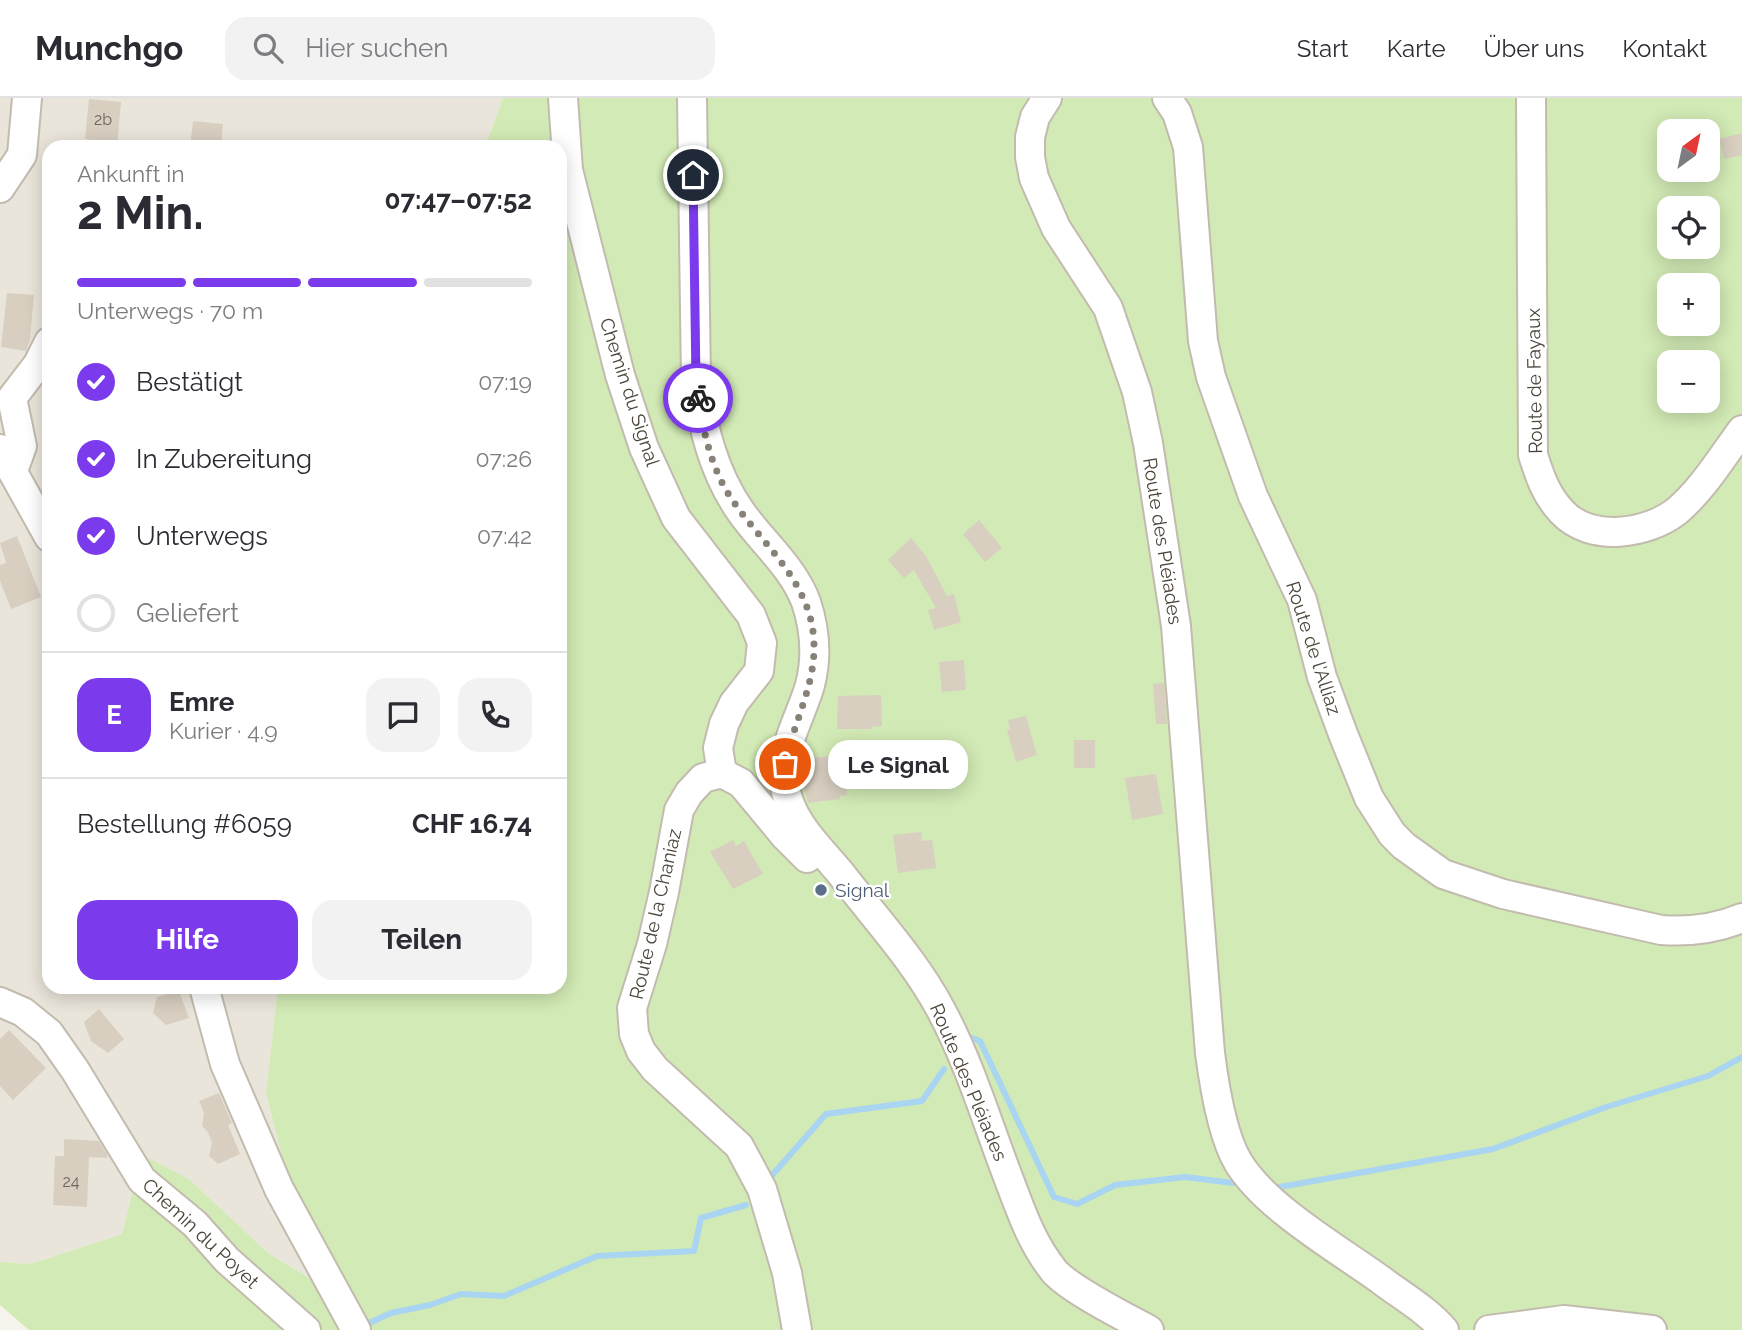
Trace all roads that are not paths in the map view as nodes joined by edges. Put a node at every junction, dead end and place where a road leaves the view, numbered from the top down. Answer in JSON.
{"nodes":[{"id":1,"x":27,"y":98,"type":"edge"},
{"id":2,"x":563,"y":98,"type":"edge"},
{"id":3,"x":692,"y":98,"type":"edge"},
{"id":4,"x":1047,"y":98,"type":"edge"},
{"id":5,"x":1167,"y":98,"type":"edge"},
{"id":6,"x":1531,"y":98,"type":"edge"},
{"id":7,"x":566,"y":140,"type":"edge"},
{"id":8,"x":567,"y":156,"type":"edge"},
{"id":9,"x":0,"y":188,"type":"edge"},
{"id":10,"x":42,"y":356,"type":"edge"},
{"id":11,"x":1742,"y":430,"type":"edge"},
{"id":12,"x":7,"y":460,"type":"edge"},
{"id":13,"x":42,"y":524,"type":"edge"},
{"id":14,"x":722,"y":773,"type":"junction"},
{"id":15,"x":853,"y":890,"type":"junction"},
{"id":16,"x":1742,"y":918,"type":"edge"},
{"id":17,"x":206,"y":994,"type":"edge"},
{"id":18,"x":0,"y":1002,"type":"edge"},
{"id":19,"x":1512,"y":1328,"type":"edge"},
{"id":20,"x":306,"y":1330,"type":"edge"},
{"id":21,"x":356,"y":1330,"type":"edge"},
{"id":22,"x":797,"y":1330,"type":"edge"},
{"id":23,"x":1149,"y":1330,"type":"edge"},
{"id":24,"x":1444,"y":1330,"type":"edge"},
{"id":25,"x":1652,"y":1330,"type":"edge"}],
"edges":[{"from":1,"to":9,"type":"street"},
{"from":2,"to":7,"type":"street","name":"Chemin du Signal"},
{"from":3,"to":15,"type":"street","name":"Route des Pléiades"},
{"from":4,"to":24,"type":"street","name":"Route des Pléiades"},
{"from":5,"to":16,"type":"street","name":"Route de l'Alliaz"},
{"from":6,"to":11,"type":"street","name":"Route de Fayaux"},
{"from":8,"to":14,"type":"street","name":"Chemin du Signal"},
{"from":10,"to":12,"type":"street"},
{"from":12,"to":13,"type":"street"},
{"from":14,"to":15,"type":"street"},
{"from":14,"to":22,"type":"street","name":"Route de la Chaniaz"},
{"from":15,"to":23,"type":"street","name":"Route des Pléiades"},
{"from":17,"to":21,"type":"street"},
{"from":18,"to":20,"type":"street","name":"Chemin du Poyet"},
{"from":19,"to":25,"type":"street"}]}
